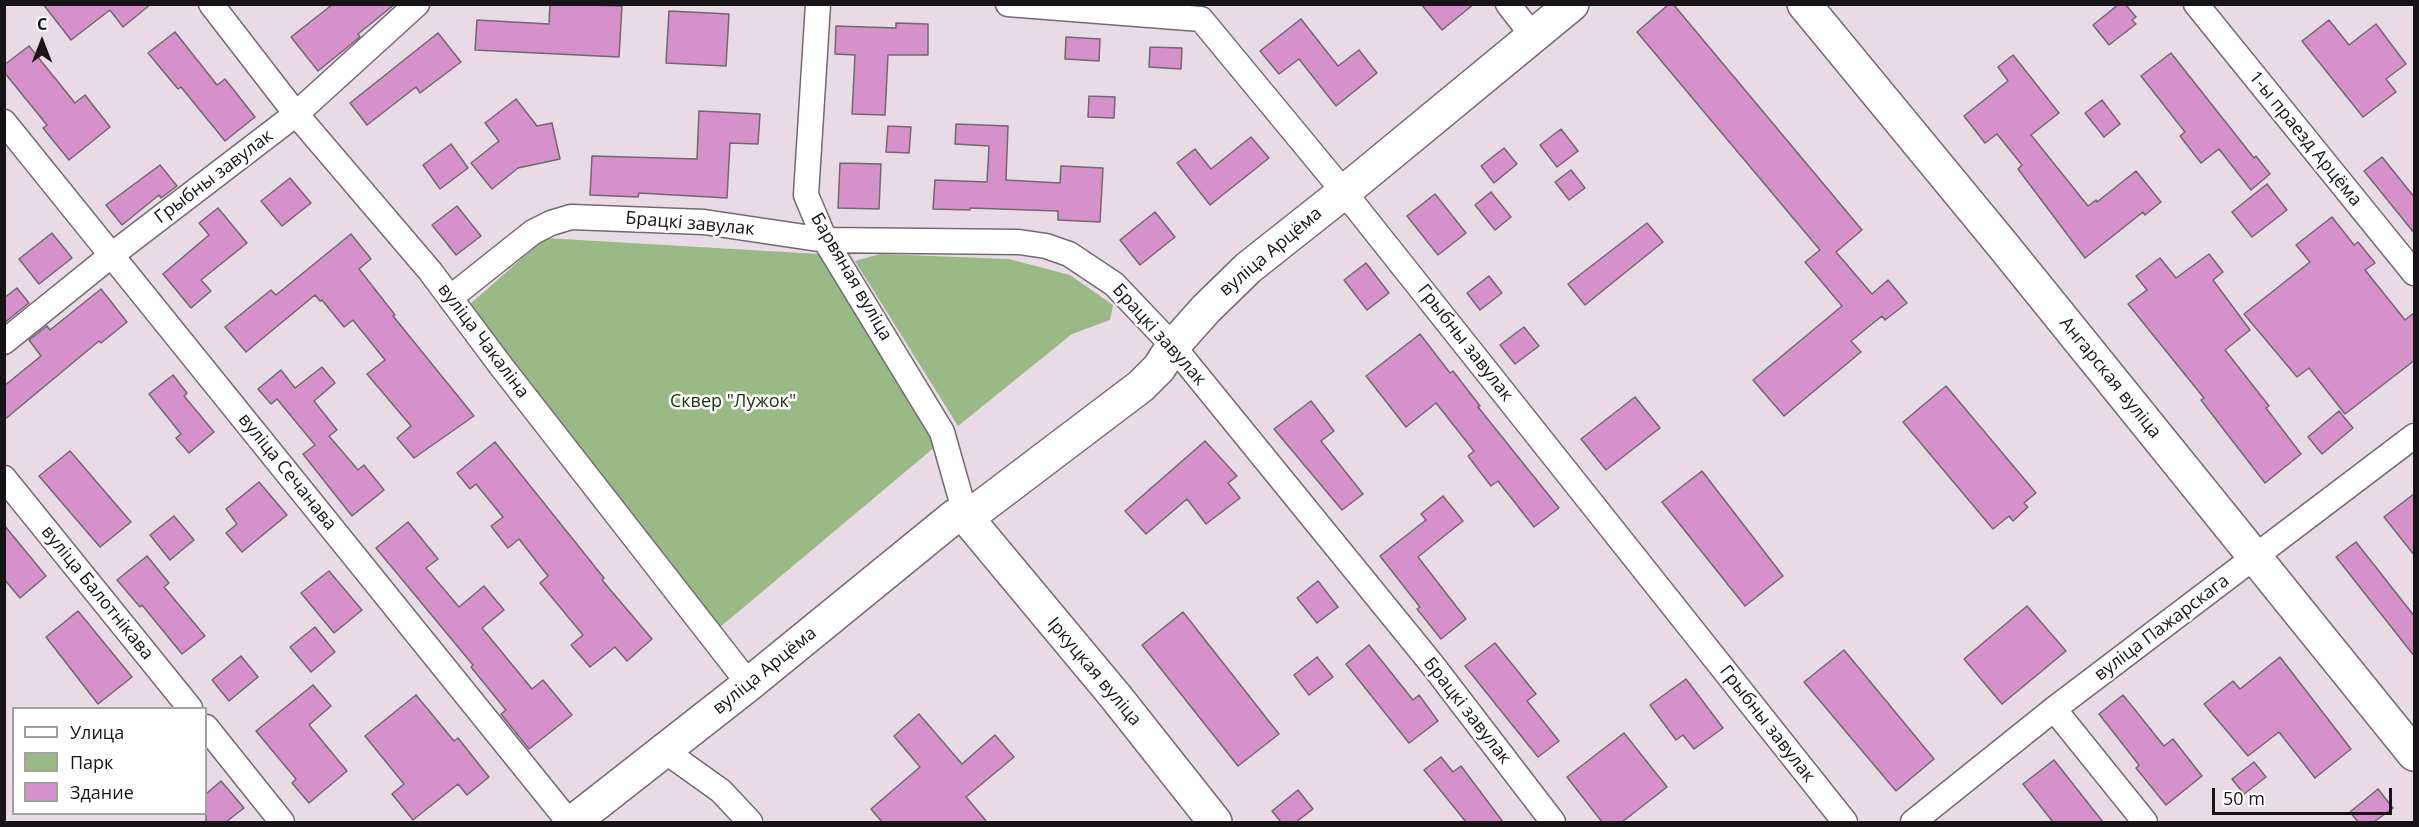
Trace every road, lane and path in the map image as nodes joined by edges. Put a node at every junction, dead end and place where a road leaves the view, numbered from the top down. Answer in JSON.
{"nodes":[{"id":1,"x":211,"y":4,"type":"edge"},
{"id":2,"x":417,"y":4,"type":"edge"},
{"id":3,"x":818,"y":4,"type":"edge"},
{"id":4,"x":1008,"y":4,"type":"edge"},
{"id":5,"x":1508,"y":4,"type":"edge"},
{"id":6,"x":1572,"y":4,"type":"edge"},
{"id":7,"x":1803,"y":4,"type":"edge"},
{"id":8,"x":2196,"y":4,"type":"edge"},
{"id":9,"x":1532,"y":35,"type":"junction"},
{"id":10,"x":297,"y":114,"type":"junction"},
{"id":11,"x":4,"y":122,"type":"edge"},
{"id":12,"x":1344,"y":192,"type":"junction"},
{"id":13,"x":825,"y":240,"type":"junction"},
{"id":14,"x":112,"y":254,"type":"junction"},
{"id":15,"x":2415,"y":273,"type":"edge"},
{"id":16,"x":450,"y":298,"type":"junction"},
{"id":17,"x":4,"y":342,"type":"edge"},
{"id":18,"x":1173,"y":346,"type":"junction"},
{"id":19,"x":2415,"y":436,"type":"edge"},
{"id":20,"x":4,"y":478,"type":"edge"},
{"id":21,"x":967,"y":511,"type":"junction"},
{"id":22,"x":2256,"y":557,"type":"junction"},
{"id":23,"x":749,"y":684,"type":"junction"},
{"id":24,"x":189,"y":707,"type":"edge"},
{"id":25,"x":2054,"y":709,"type":"junction"},
{"id":26,"x":207,"y":728,"type":"edge"},
{"id":27,"x":665,"y":752,"type":"junction"},
{"id":28,"x":2415,"y":754,"type":"edge"},
{"id":29,"x":282,"y":822,"type":"edge"},
{"id":30,"x":571,"y":822,"type":"edge"},
{"id":31,"x":750,"y":822,"type":"edge"},
{"id":32,"x":1215,"y":822,"type":"edge"},
{"id":33,"x":1553,"y":822,"type":"edge"},
{"id":34,"x":1845,"y":822,"type":"edge"},
{"id":35,"x":1913,"y":822,"type":"edge"},
{"id":36,"x":2145,"y":822,"type":"edge"}],
"edges":[{"from":1,"to":10,"type":"street","name":"вуліца Чакаліна"},
{"from":2,"to":10,"type":"street","name":"Грыбны завулак"},
{"from":3,"to":13,"type":"street","name":"Барвяная вуліца"},
{"from":4,"to":12,"type":"street","name":"Грыбны завулак"},
{"from":5,"to":9,"type":"street"},
{"from":6,"to":9,"type":"street","name":"вуліца Арцёма"},
{"from":7,"to":22,"type":"street","name":"Ангарская вуліца"},
{"from":8,"to":15,"type":"street","name":"1-ы праезд Арцёма"},
{"from":9,"to":12,"type":"street","name":"вуліца Арцёма"},
{"from":10,"to":14,"type":"street","name":"Грыбны завулак"},
{"from":10,"to":16,"type":"street","name":"вуліца Чакаліна"},
{"from":11,"to":14,"type":"street","name":"вуліца Сечанава"},
{"from":12,"to":18,"type":"street","name":"вуліца Арцёма"},
{"from":12,"to":34,"type":"street","name":"Грыбны завулак"},
{"from":13,"to":16,"type":"street","name":"Брацкі завулак"},
{"from":13,"to":18,"type":"street","name":"Брацкі завулак"},
{"from":13,"to":21,"type":"street","name":"Барвяная вуліца"},
{"from":14,"to":17,"type":"street","name":"Грыбны завулак"},
{"from":14,"to":30,"type":"street","name":"вуліца Сечанава"},
{"from":16,"to":23,"type":"street","name":"вуліца Чакаліна"},
{"from":18,"to":21,"type":"street","name":"вуліца Арцёма"},
{"from":18,"to":33,"type":"street","name":"Брацкі завулак"},
{"from":19,"to":22,"type":"street","name":"вуліца Пажарскага"},
{"from":20,"to":24,"type":"street","name":"вуліца Балотнікава"},
{"from":21,"to":23,"type":"street","name":"вуліца Арцёма"},
{"from":21,"to":32,"type":"street","name":"Іркуцкая вуліца"},
{"from":22,"to":25,"type":"street","name":"вуліца Пажарскага"},
{"from":22,"to":28,"type":"street","name":"Ангарская вуліца"},
{"from":23,"to":27,"type":"street","name":"вуліца Арцёма"},
{"from":25,"to":35,"type":"street","name":"вуліца Пажарскага"},
{"from":25,"to":36,"type":"street"},
{"from":26,"to":29,"type":"street"},
{"from":27,"to":30,"type":"street","name":"вуліца Арцёма"},
{"from":27,"to":31,"type":"street"}]}
